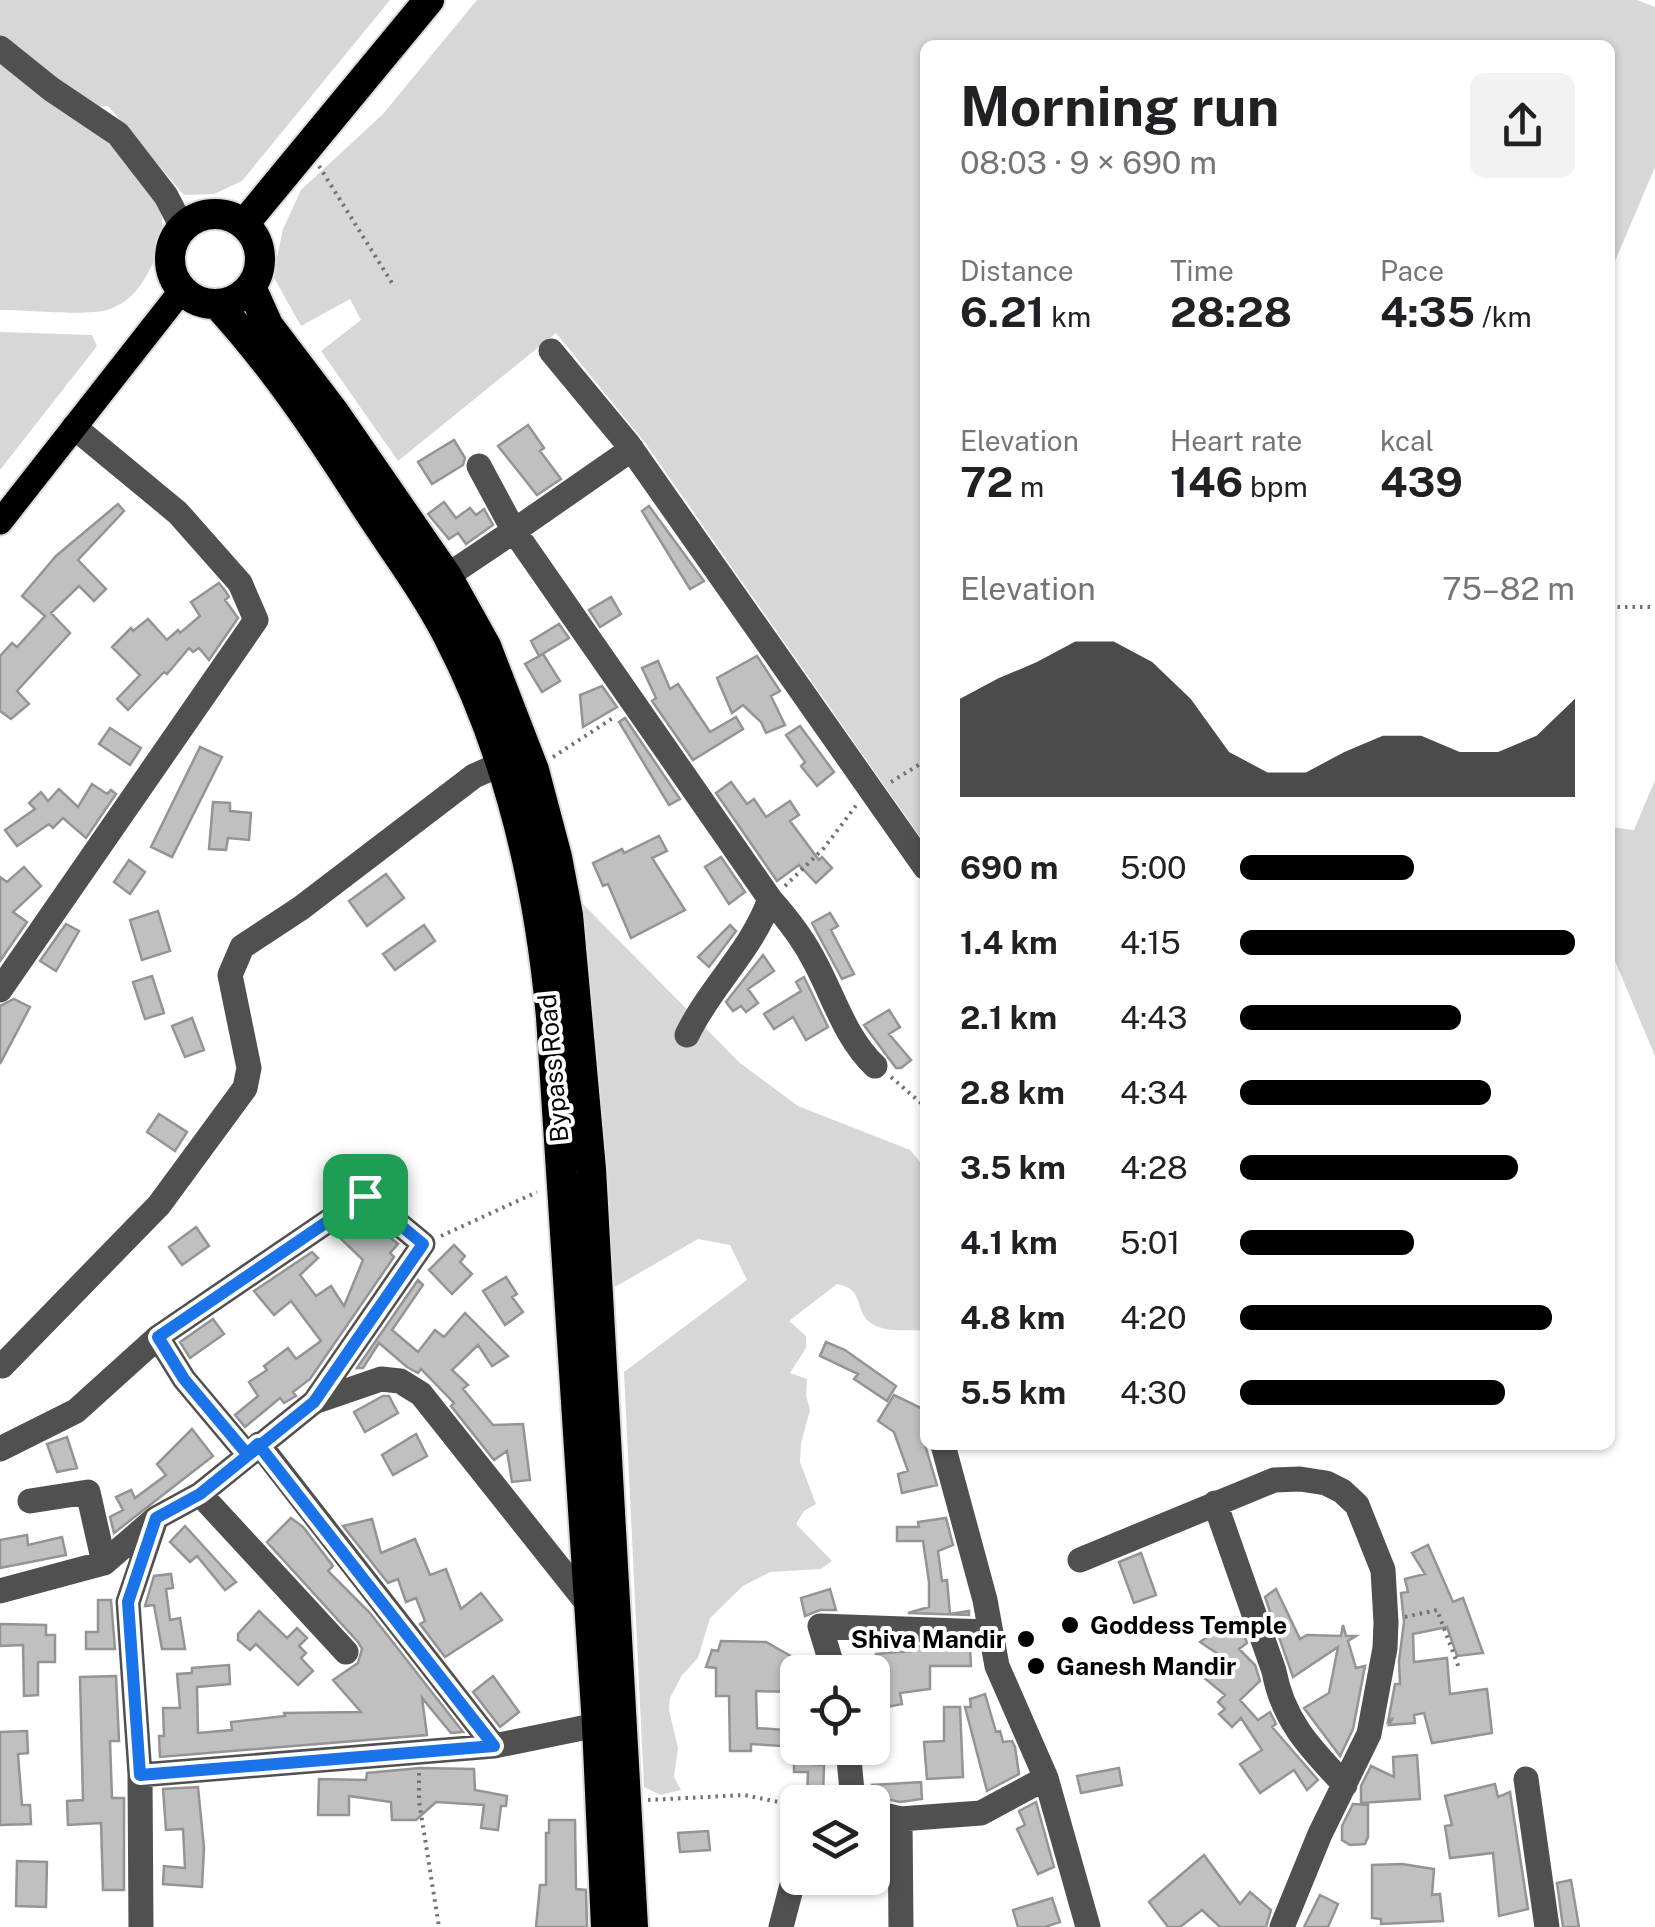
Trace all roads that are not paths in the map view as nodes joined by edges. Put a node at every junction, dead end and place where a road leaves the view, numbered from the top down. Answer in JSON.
{"nodes":[{"id":1,"x":429,"y":0,"type":"edge"},
{"id":2,"x":0,"y":48,"type":"edge"},
{"id":3,"x":244,"y":224,"type":"junction"},
{"id":4,"x":182,"y":227,"type":"junction"},
{"id":5,"x":251,"y":287,"type":"junction"},
{"id":6,"x":182,"y":290,"type":"junction"},
{"id":7,"x":217,"y":304,"type":"junction"},
{"id":8,"x":551,"y":350,"type":"dead end"},
{"id":9,"x":74,"y":427,"type":"junction"},
{"id":10,"x":632,"y":449,"type":"junction"},
{"id":11,"x":479,"y":466,"type":"dead end"},
{"id":12,"x":0,"y":522,"type":"edge"},
{"id":13,"x":514,"y":530,"type":"junction"},
{"id":14,"x":446,"y":576,"type":"junction"},
{"id":15,"x":516,"y":772,"type":"junction"},
{"id":16,"x":920,"y":860,"type":"edge"},
{"id":17,"x":770,"y":899,"type":"junction"},
{"id":18,"x":0,"y":990,"type":"edge"},
{"id":19,"x":687,"y":1035,"type":"dead end"},
{"id":20,"x":875,"y":1066,"type":"road end"},
{"id":21,"x":158,"y":1337,"type":"junction"},
{"id":22,"x":2,"y":1366,"type":"dead end"},
{"id":23,"x":314,"y":1402,"type":"junction"},
{"id":24,"x":0,"y":1449,"type":"edge"},
{"id":25,"x":253,"y":1449,"type":"junction"},
{"id":26,"x":944,"y":1450,"type":"edge"},
{"id":27,"x":200,"y":1494,"type":"junction"},
{"id":28,"x":30,"y":1500,"type":"dead end"},
{"id":29,"x":1215,"y":1503,"type":"junction"},
{"id":30,"x":156,"y":1518,"type":"junction"},
{"id":31,"x":1080,"y":1560,"type":"dead end"},
{"id":32,"x":104,"y":1563,"type":"junction"},
{"id":33,"x":0,"y":1591,"type":"edge"},
{"id":34,"x":588,"y":1604,"type":"junction"},
{"id":35,"x":988,"y":1632,"type":"junction"},
{"id":36,"x":346,"y":1652,"type":"dead end"},
{"id":37,"x":829,"y":1655,"type":"edge"},
{"id":38,"x":597,"y":1725,"type":"junction"},
{"id":39,"x":494,"y":1746,"type":"junction"},
{"id":40,"x":140,"y":1775,"type":"junction"},
{"id":41,"x":1046,"y":1778,"type":"junction"},
{"id":42,"x":1526,"y":1780,"type":"dead end"},
{"id":43,"x":1346,"y":1784,"type":"junction"},
{"id":44,"x":890,"y":1816,"type":"edge"},
{"id":45,"x":900,"y":1818,"type":"junction"},
{"id":46,"x":789,"y":1895,"type":"edge"},
{"id":47,"x":141,"y":1927,"type":"edge"},
{"id":48,"x":606,"y":1927,"type":"edge"},
{"id":49,"x":633,"y":1927,"type":"edge"},
{"id":50,"x":781,"y":1927,"type":"edge"},
{"id":51,"x":902,"y":1927,"type":"edge"},
{"id":52,"x":1088,"y":1927,"type":"edge"},
{"id":53,"x":1282,"y":1927,"type":"edge"},
{"id":54,"x":1547,"y":1927,"type":"edge"}],
"edges":[{"from":1,"to":3,"type":"highway"},
{"from":2,"to":4,"type":"street"},
{"from":3,"to":4,"type":"highway"},
{"from":3,"to":5,"type":"highway"},
{"from":4,"to":6,"type":"highway"},
{"from":5,"to":7,"type":"highway"},
{"from":5,"to":14,"type":"highway","name":"Bypass Road"},
{"from":6,"to":7,"type":"highway"},
{"from":6,"to":9,"type":"main road"},
{"from":7,"to":15,"type":"highway","name":"Bypass Road"},
{"from":8,"to":10,"type":"street"},
{"from":9,"to":12,"type":"main road"},
{"from":9,"to":18,"type":"street"},
{"from":10,"to":13,"type":"street"},
{"from":10,"to":16,"type":"street"},
{"from":11,"to":13,"type":"street"},
{"from":13,"to":14,"type":"street"},
{"from":13,"to":17,"type":"street"},
{"from":14,"to":15,"type":"highway","name":"Bypass Road"},
{"from":15,"to":22,"type":"street"},
{"from":15,"to":34,"type":"highway","name":"Bypass Road"},
{"from":15,"to":49,"type":"highway","name":"Bypass Road"},
{"from":17,"to":19,"type":"street"},
{"from":17,"to":20,"type":"street"},
{"from":21,"to":23,"type":"street"},
{"from":21,"to":24,"type":"street"},
{"from":21,"to":25,"type":"street"},
{"from":23,"to":25,"type":"street"},
{"from":23,"to":34,"type":"street"},
{"from":25,"to":27,"type":"street"},
{"from":25,"to":39,"type":"street"},
{"from":26,"to":35,"type":"street"},
{"from":27,"to":30,"type":"street"},
{"from":27,"to":36,"type":"street"},
{"from":28,"to":32,"type":"street"},
{"from":29,"to":31,"type":"street"},
{"from":29,"to":43,"type":"street"},
{"from":29,"to":43,"type":"street"},
{"from":30,"to":32,"type":"street"},
{"from":30,"to":40,"type":"street"},
{"from":32,"to":33,"type":"street"},
{"from":34,"to":38,"type":"highway","name":"Bypass Road"},
{"from":35,"to":37,"type":"street"},
{"from":35,"to":41,"type":"street"},
{"from":38,"to":39,"type":"street"},
{"from":38,"to":48,"type":"highway","name":"Bypass Road"},
{"from":39,"to":40,"type":"street"},
{"from":40,"to":47,"type":"street"},
{"from":41,"to":45,"type":"street"},
{"from":41,"to":52,"type":"street"},
{"from":42,"to":54,"type":"street"},
{"from":43,"to":53,"type":"street"},
{"from":44,"to":45,"type":"street"},
{"from":45,"to":51,"type":"street"},
{"from":46,"to":50,"type":"street"}]}
